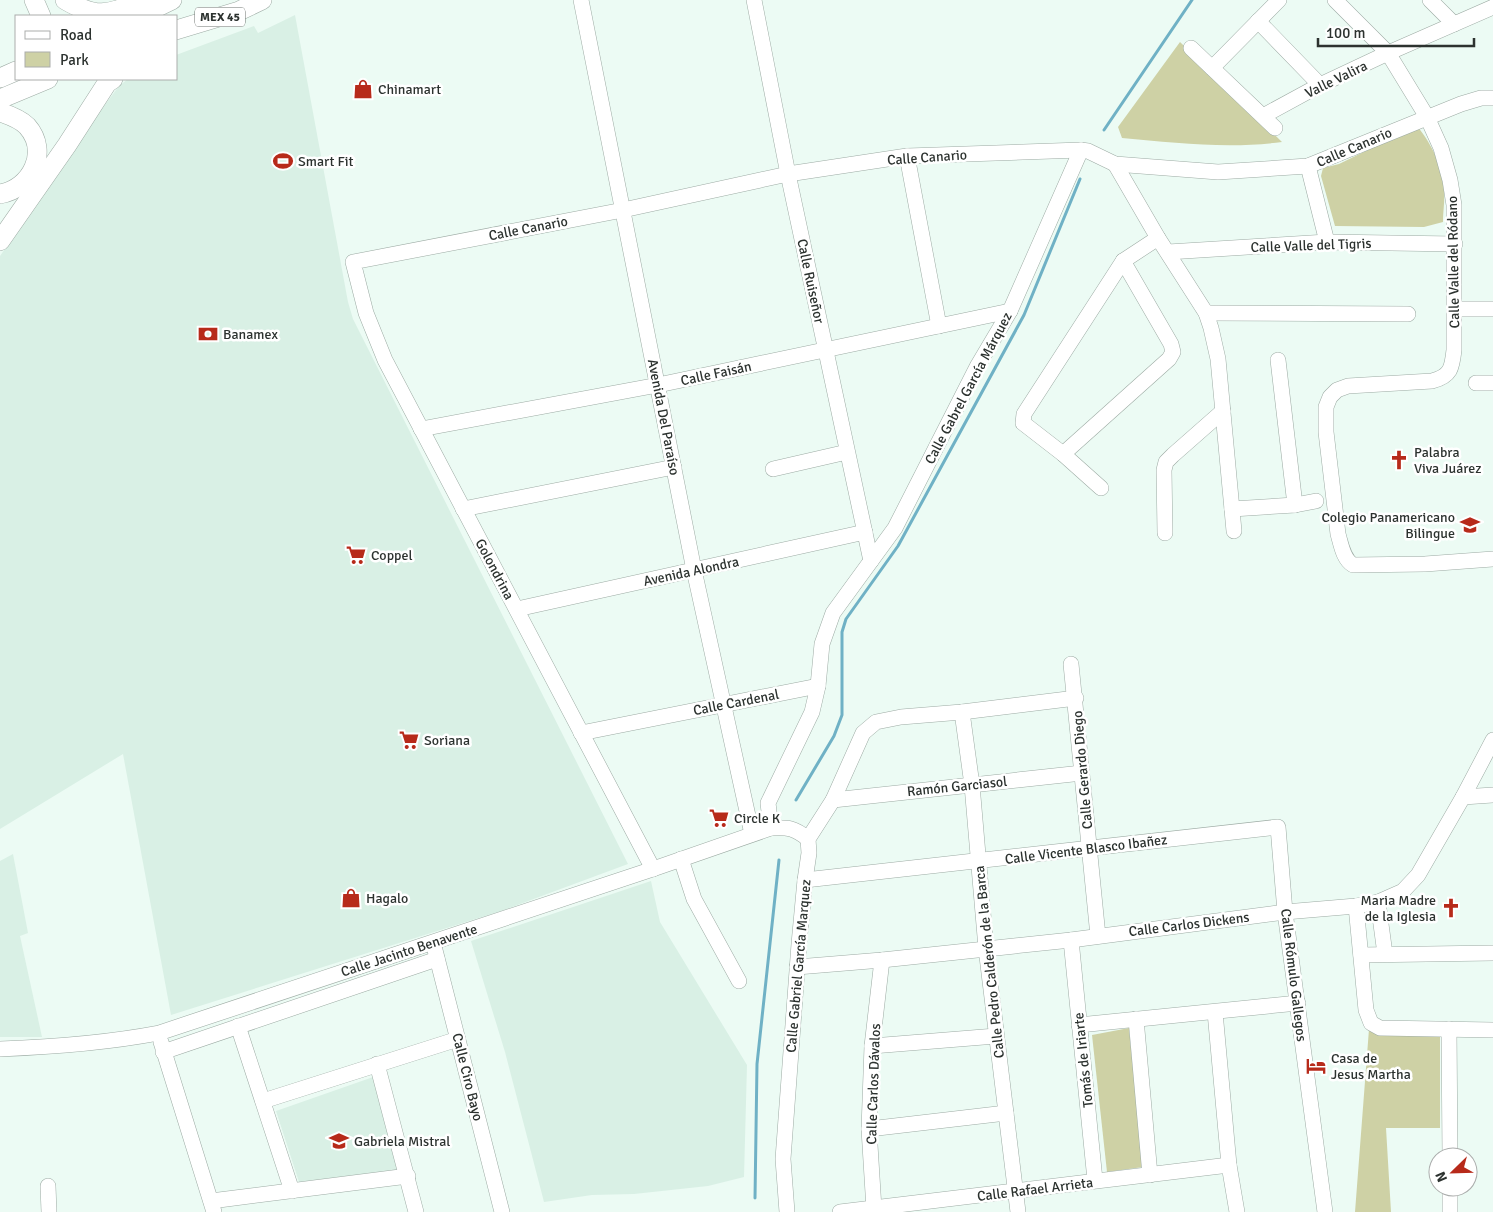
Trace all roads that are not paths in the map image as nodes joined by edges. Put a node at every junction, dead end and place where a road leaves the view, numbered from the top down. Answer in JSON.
{"nodes":[{"id":1,"x":34,"y":0,"type":"edge"},
{"id":2,"x":65,"y":0,"type":"edge"},
{"id":3,"x":143,"y":0,"type":"edge"},
{"id":4,"x":172,"y":0,"type":"edge"},
{"id":5,"x":262,"y":0,"type":"edge"},
{"id":6,"x":581,"y":0,"type":"edge"},
{"id":7,"x":754,"y":0,"type":"edge"},
{"id":8,"x":1279,"y":0,"type":"edge"},
{"id":9,"x":1335,"y":0,"type":"edge"},
{"id":10,"x":1430,"y":0,"type":"edge"},
{"id":11,"x":1493,"y":8,"type":"edge"},
{"id":12,"x":239,"y":11,"type":"junction"},
{"id":13,"x":41,"y":15,"type":"edge"},
{"id":14,"x":141,"y":15,"type":"edge"},
{"id":15,"x":1258,"y":21,"type":"junction"},
{"id":16,"x":1454,"y":24,"type":"junction"},
{"id":17,"x":178,"y":29,"type":"edge"},
{"id":18,"x":178,"y":43,"type":"edge"},
{"id":19,"x":1191,"y":48,"type":"dead end"},
{"id":20,"x":1388,"y":53,"type":"junction"},
{"id":21,"x":1212,"y":68,"type":"junction"},
{"id":22,"x":15,"y":71,"type":"edge"},
{"id":23,"x":0,"y":78,"type":"edge"},
{"id":24,"x":46,"y":80,"type":"edge"},
{"id":25,"x":112,"y":80,"type":"edge"},
{"id":26,"x":1320,"y":86,"type":"junction"},
{"id":27,"x":1493,"y":98,"type":"edge"},
{"id":28,"x":0,"y":99,"type":"edge"},
{"id":29,"x":0,"y":112,"type":"edge"},
{"id":30,"x":1263,"y":116,"type":"junction"},
{"id":31,"x":1427,"y":117,"type":"junction"},
{"id":32,"x":1275,"y":128,"type":"dead end"},
{"id":33,"x":1081,"y":150,"type":"junction"},
{"id":34,"x":908,"y":156,"type":"junction"},
{"id":35,"x":1115,"y":164,"type":"junction"},
{"id":36,"x":1308,"y":166,"type":"junction"},
{"id":37,"x":788,"y":174,"type":"junction"},
{"id":38,"x":0,"y":194,"type":"edge"},
{"id":39,"x":623,"y":210,"type":"junction"},
{"id":40,"x":1158,"y":238,"type":"junction"},
{"id":41,"x":0,"y":241,"type":"edge"},
{"id":42,"x":1328,"y":242,"type":"junction"},
{"id":43,"x":1455,"y":244,"type":"junction"},
{"id":44,"x":1168,"y":252,"type":"junction"},
{"id":45,"x":1123,"y":261,"type":"junction"},
{"id":46,"x":354,"y":262,"type":"joint"},
{"id":47,"x":1454,"y":309,"type":"junction"},
{"id":48,"x":1493,"y":309,"type":"edge"},
{"id":49,"x":1010,"y":311,"type":"junction"},
{"id":50,"x":1206,"y":314,"type":"junction"},
{"id":51,"x":1408,"y":314,"type":"dead end"},
{"id":52,"x":939,"y":326,"type":"junction"},
{"id":53,"x":825,"y":351,"type":"junction"},
{"id":54,"x":1278,"y":360,"type":"dead end"},
{"id":55,"x":1476,"y":383,"type":"dead end"},
{"id":56,"x":1493,"y":383,"type":"edge"},
{"id":57,"x":658,"y":385,"type":"junction"},
{"id":58,"x":1223,"y":411,"type":"junction"},
{"id":59,"x":421,"y":429,"type":"junction"},
{"id":60,"x":848,"y":452,"type":"junction"},
{"id":61,"x":1063,"y":454,"type":"junction"},
{"id":62,"x":674,"y":467,"type":"junction"},
{"id":63,"x":773,"y":469,"type":"dead end"},
{"id":64,"x":1101,"y":488,"type":"dead end"},
{"id":65,"x":1316,"y":501,"type":"dead end"},
{"id":66,"x":1295,"y":505,"type":"junction"},
{"id":67,"x":463,"y":509,"type":"junction"},
{"id":68,"x":1232,"y":509,"type":"junction"},
{"id":69,"x":1234,"y":531,"type":"dead end"},
{"id":70,"x":864,"y":532,"type":"junction"},
{"id":71,"x":1165,"y":533,"type":"dead end"},
{"id":72,"x":1493,"y":560,"type":"edge"},
{"id":73,"x":871,"y":561,"type":"junction"},
{"id":74,"x":694,"y":570,"type":"junction"},
{"id":75,"x":517,"y":609,"type":"junction"},
{"id":76,"x":1071,"y":664,"type":"dead end"},
{"id":77,"x":818,"y":686,"type":"junction"},
{"id":78,"x":1076,"y":698,"type":"junction"},
{"id":79,"x":724,"y":704,"type":"junction"},
{"id":80,"x":962,"y":712,"type":"junction"},
{"id":81,"x":581,"y":734,"type":"junction"},
{"id":82,"x":1493,"y":740,"type":"edge"},
{"id":83,"x":1082,"y":773,"type":"junction"},
{"id":84,"x":972,"y":785,"type":"junction"},
{"id":85,"x":1493,"y":795,"type":"edge"},
{"id":86,"x":1463,"y":797,"type":"junction"},
{"id":87,"x":833,"y":800,"type":"junction"},
{"id":88,"x":1278,"y":827,"type":"joint"},
{"id":89,"x":771,"y":828,"type":"junction"},
{"id":90,"x":752,"y":834,"type":"junction"},
{"id":91,"x":808,"y":839,"type":"junction"},
{"id":92,"x":1089,"y":848,"type":"junction"},
{"id":93,"x":681,"y":859,"type":"junction"},
{"id":94,"x":979,"y":862,"type":"junction"},
{"id":95,"x":653,"y":869,"type":"junction"},
{"id":96,"x":805,"y":880,"type":"junction"},
{"id":97,"x":1378,"y":902,"type":"junction"},
{"id":98,"x":1356,"y":906,"type":"junction"},
{"id":99,"x":1285,"y":912,"type":"junction"},
{"id":100,"x":1098,"y":936,"type":"junction"},
{"id":101,"x":1071,"y":940,"type":"junction"},
{"id":102,"x":432,"y":942,"type":"junction"},
{"id":103,"x":986,"y":948,"type":"junction"},
{"id":104,"x":1385,"y":954,"type":"junction"},
{"id":105,"x":1493,"y":954,"type":"edge"},
{"id":106,"x":1361,"y":955,"type":"junction"},
{"id":107,"x":437,"y":959,"type":"junction"},
{"id":108,"x":882,"y":960,"type":"junction"},
{"id":109,"x":797,"y":967,"type":"junction"},
{"id":110,"x":739,"y":981,"type":"dead end"},
{"id":111,"x":1298,"y":1002,"type":"junction"},
{"id":112,"x":1215,"y":1012,"type":"junction"},
{"id":113,"x":1136,"y":1019,"type":"junction"},
{"id":114,"x":1080,"y":1025,"type":"junction"},
{"id":115,"x":238,"y":1026,"type":"junction"},
{"id":116,"x":1449,"y":1029,"type":"junction"},
{"id":117,"x":1493,"y":1030,"type":"edge"},
{"id":118,"x":159,"y":1033,"type":"junction"},
{"id":119,"x":996,"y":1036,"type":"junction"},
{"id":120,"x":458,"y":1038,"type":"junction"},
{"id":121,"x":872,"y":1046,"type":"junction"},
{"id":122,"x":0,"y":1049,"type":"edge"},
{"id":123,"x":163,"y":1052,"type":"junction"},
{"id":124,"x":377,"y":1064,"type":"junction"},
{"id":125,"x":263,"y":1101,"type":"junction"},
{"id":126,"x":1006,"y":1113,"type":"junction"},
{"id":127,"x":870,"y":1129,"type":"junction"},
{"id":128,"x":1450,"y":1147,"type":"edge"},
{"id":129,"x":1229,"y":1165,"type":"junction"},
{"id":130,"x":1150,"y":1175,"type":"junction"},
{"id":131,"x":408,"y":1176,"type":"junction"},
{"id":132,"x":1095,"y":1180,"type":"junction"},
{"id":133,"x":48,"y":1186,"type":"dead end"},
{"id":134,"x":292,"y":1191,"type":"junction"},
{"id":135,"x":1016,"y":1191,"type":"junction"},
{"id":136,"x":1450,"y":1197,"type":"edge"},
{"id":137,"x":212,"y":1207,"type":"edge"},
{"id":138,"x":874,"y":1209,"type":"junction"},
{"id":139,"x":49,"y":1212,"type":"edge"},
{"id":140,"x":416,"y":1212,"type":"edge"},
{"id":141,"x":502,"y":1212,"type":"edge"},
{"id":142,"x":787,"y":1212,"type":"edge"},
{"id":143,"x":840,"y":1212,"type":"edge"},
{"id":144,"x":1018,"y":1212,"type":"edge"},
{"id":145,"x":1238,"y":1212,"type":"edge"},
{"id":146,"x":1324,"y":1212,"type":"edge"},
{"id":147,"x":1450,"y":1212,"type":"edge"}],
"edges":[{"from":1,"to":13,"type":"main road"},
{"from":2,"to":3,"type":"main road"},
{"from":4,"to":14,"type":"main road"},
{"from":5,"to":12,"type":"main road","number":"MEX 45"},
{"from":6,"to":39,"type":"street","name":"Avenida Del Paraíso"},
{"from":7,"to":37,"type":"street","name":"Calle Ruiseñor"},
{"from":8,"to":15,"type":"street"},
{"from":9,"to":20,"type":"street","name":"Calle Valle del Ródano"},
{"from":10,"to":16,"type":"street"},
{"from":11,"to":16,"type":"street","name":"Valle Valira"},
{"from":12,"to":17,"type":"main road","number":"MEX 45"},
{"from":12,"to":18,"type":"main road"},
{"from":15,"to":21,"type":"street"},
{"from":15,"to":26,"type":"street"},
{"from":16,"to":20,"type":"street","name":"Valle Valira"},
{"from":19,"to":21,"type":"street"},
{"from":20,"to":26,"type":"street","name":"Valle Valira"},
{"from":20,"to":31,"type":"street","name":"Calle Valle del Ródano"},
{"from":21,"to":30,"type":"street"},
{"from":22,"to":23,"type":"main road"},
{"from":24,"to":28,"type":"main road"},
{"from":25,"to":41,"type":"main road"},
{"from":26,"to":30,"type":"street","name":"Valle Valira"},
{"from":27,"to":31,"type":"street","name":"Calle Canario"},
{"from":29,"to":38,"type":"main road"},
{"from":30,"to":32,"type":"street"},
{"from":31,"to":36,"type":"street","name":"Calle Canario"},
{"from":31,"to":43,"type":"street","name":"Calle Valle del Ródano"},
{"from":33,"to":34,"type":"street","name":"Calle Canario"},
{"from":33,"to":35,"type":"street","name":"Calle Canario"},
{"from":33,"to":49,"type":"street","name":"Calle Gabrel García Márquez"},
{"from":34,"to":37,"type":"street","name":"Calle Canario"},
{"from":34,"to":52,"type":"street"},
{"from":35,"to":36,"type":"street","name":"Calle Canario"},
{"from":35,"to":40,"type":"street"},
{"from":36,"to":42,"type":"street"},
{"from":37,"to":39,"type":"street","name":"Calle Canario"},
{"from":37,"to":53,"type":"street","name":"Calle Ruiseñor"},
{"from":39,"to":46,"type":"street","name":"Calle Canario"},
{"from":39,"to":57,"type":"street","name":"Avenida Del Paraíso"},
{"from":40,"to":44,"type":"street"},
{"from":40,"to":45,"type":"street"},
{"from":42,"to":43,"type":"street","name":"Calle Valle del Tigris"},
{"from":42,"to":44,"type":"street","name":"Calle Valle del Tigris"},
{"from":43,"to":47,"type":"street","name":"Calle Valle del Ródano"},
{"from":44,"to":50,"type":"street"},
{"from":45,"to":61,"type":"street"},
{"from":45,"to":61,"type":"street"},
{"from":46,"to":59,"type":"street","name":"Golondrina"},
{"from":47,"to":48,"type":"street"},
{"from":47,"to":72,"type":"street","name":"Calle Valle del Ródano"},
{"from":49,"to":52,"type":"street","name":"Calle Faisán"},
{"from":49,"to":73,"type":"street","name":"Calle Gabrel García Márquez"},
{"from":50,"to":51,"type":"street"},
{"from":50,"to":58,"type":"street"},
{"from":52,"to":53,"type":"street","name":"Calle Faisán"},
{"from":53,"to":57,"type":"street","name":"Calle Faisán"},
{"from":53,"to":60,"type":"street","name":"Calle Ruiseñor"},
{"from":54,"to":66,"type":"street"},
{"from":55,"to":56,"type":"street"},
{"from":57,"to":59,"type":"street","name":"Calle Faisán"},
{"from":57,"to":62,"type":"street","name":"Avenida Del Paraíso"},
{"from":58,"to":68,"type":"street"},
{"from":58,"to":71,"type":"street"},
{"from":59,"to":67,"type":"street","name":"Golondrina"},
{"from":60,"to":63,"type":"street"},
{"from":60,"to":70,"type":"street","name":"Calle Ruiseñor"},
{"from":61,"to":64,"type":"street"},
{"from":62,"to":67,"type":"street"},
{"from":62,"to":74,"type":"street","name":"Avenida Del Paraíso"},
{"from":65,"to":66,"type":"street"},
{"from":66,"to":68,"type":"street"},
{"from":67,"to":75,"type":"street","name":"Golondrina"},
{"from":68,"to":69,"type":"street"},
{"from":70,"to":73,"type":"street","name":"Calle Ruiseñor"},
{"from":70,"to":74,"type":"street","name":"Avenida Alondra"},
{"from":73,"to":77,"type":"street","name":"Calle Gabrel García Márquez"},
{"from":74,"to":75,"type":"street","name":"Avenida Alondra"},
{"from":74,"to":79,"type":"street","name":"Avenida Del Paraíso"},
{"from":75,"to":81,"type":"street","name":"Golondrina"},
{"from":76,"to":78,"type":"street","name":"Calle Gerardo Diego"},
{"from":77,"to":79,"type":"street","name":"Calle Cardenal"},
{"from":77,"to":89,"type":"street"},
{"from":78,"to":80,"type":"street"},
{"from":78,"to":83,"type":"street","name":"Calle Gerardo Diego"},
{"from":79,"to":81,"type":"street","name":"Calle Cardenal"},
{"from":79,"to":90,"type":"street","name":"Avenida Del Paraíso"},
{"from":80,"to":84,"type":"street","name":"Calle Pedro Calderón de la Barca"},
{"from":80,"to":87,"type":"street"},
{"from":81,"to":95,"type":"street","name":"Golondrina"},
{"from":82,"to":86,"type":"street","name":"Calle Carlos Dickens"},
{"from":83,"to":84,"type":"street","name":"Ramón Garciasol"},
{"from":83,"to":92,"type":"street","name":"Calle Gerardo Diego"},
{"from":84,"to":87,"type":"street","name":"Ramón Garciasol"},
{"from":84,"to":94,"type":"street","name":"Calle Pedro Calderón de la Barca"},
{"from":85,"to":86,"type":"street"},
{"from":86,"to":97,"type":"street","name":"Calle Carlos Dickens"},
{"from":87,"to":91,"type":"street"},
{"from":88,"to":92,"type":"street","name":"Calle Vicente Blasco Ibañez"},
{"from":88,"to":99,"type":"street","name":"Calle Rómulo Gallegos"},
{"from":89,"to":90,"type":"street","name":"Calle Jacinto Benavente"},
{"from":89,"to":91,"type":"street","name":"Calle Jacinto Benavente"},
{"from":90,"to":93,"type":"street","name":"Calle Jacinto Benavente"},
{"from":91,"to":96,"type":"street","name":"Calle Gabriel García Marquez"},
{"from":92,"to":94,"type":"street","name":"Calle Vicente Blasco Ibañez"},
{"from":92,"to":100,"type":"street","name":"Calle Gerardo Diego"},
{"from":93,"to":95,"type":"street","name":"Calle Jacinto Benavente"},
{"from":93,"to":110,"type":"street"},
{"from":94,"to":96,"type":"street","name":"Calle Vicente Blasco Ibañez"},
{"from":94,"to":103,"type":"street","name":"Calle Pedro Calderón de la Barca"},
{"from":95,"to":102,"type":"street","name":"Calle Jacinto Benavente"},
{"from":96,"to":109,"type":"street","name":"Calle Gabriel García Marquez"},
{"from":97,"to":98,"type":"street","name":"Calle Carlos Dickens"},
{"from":97,"to":104,"type":"street"},
{"from":98,"to":99,"type":"street","name":"Calle Carlos Dickens"},
{"from":98,"to":106,"type":"street"},
{"from":99,"to":100,"type":"street","name":"Calle Carlos Dickens"},
{"from":99,"to":111,"type":"street","name":"Calle Rómulo Gallegos"},
{"from":100,"to":101,"type":"street","name":"Calle Carlos Dickens"},
{"from":101,"to":103,"type":"street","name":"Calle Carlos Dickens"},
{"from":101,"to":114,"type":"street","name":"Tomás de Iriarte"},
{"from":102,"to":107,"type":"street","name":"Calle Ciro Bayo"},
{"from":102,"to":118,"type":"street","name":"Calle Jacinto Benavente"},
{"from":103,"to":108,"type":"street","name":"Calle Carlos Dickens"},
{"from":103,"to":119,"type":"street","name":"Calle Pedro Calderón de la Barca"},
{"from":104,"to":105,"type":"street"},
{"from":104,"to":106,"type":"street"},
{"from":106,"to":116,"type":"street"},
{"from":107,"to":115,"type":"street"},
{"from":107,"to":120,"type":"street","name":"Calle Ciro Bayo"},
{"from":108,"to":109,"type":"street","name":"Calle Carlos Dickens"},
{"from":108,"to":121,"type":"street","name":"Calle Carlos Dávalos"},
{"from":109,"to":142,"type":"street","name":"Calle Gabriel García Marquez"},
{"from":111,"to":112,"type":"street"},
{"from":111,"to":146,"type":"street","name":"Calle Rómulo Gallegos"},
{"from":112,"to":113,"type":"street"},
{"from":112,"to":129,"type":"street"},
{"from":113,"to":114,"type":"street"},
{"from":113,"to":130,"type":"street"},
{"from":114,"to":132,"type":"street","name":"Tomás de Iriarte"},
{"from":115,"to":123,"type":"street"},
{"from":115,"to":125,"type":"street"},
{"from":116,"to":117,"type":"street"},
{"from":116,"to":128,"type":"street"},
{"from":118,"to":122,"type":"street","name":"Calle Jacinto Benavente"},
{"from":118,"to":123,"type":"street"},
{"from":119,"to":121,"type":"street"},
{"from":119,"to":126,"type":"street","name":"Calle Pedro Calderón de la Barca"},
{"from":120,"to":124,"type":"street"},
{"from":120,"to":141,"type":"street","name":"Calle Ciro Bayo"},
{"from":121,"to":127,"type":"street","name":"Calle Carlos Dávalos"},
{"from":123,"to":137,"type":"street"},
{"from":124,"to":125,"type":"street"},
{"from":124,"to":131,"type":"street"},
{"from":125,"to":134,"type":"street"},
{"from":126,"to":127,"type":"street"},
{"from":126,"to":135,"type":"street","name":"Calle Pedro Calderón de la Barca"},
{"from":127,"to":138,"type":"street","name":"Calle Carlos Dávalos"},
{"from":129,"to":130,"type":"street","name":"Calle Rafael Arrieta"},
{"from":129,"to":145,"type":"street"},
{"from":130,"to":132,"type":"street","name":"Calle Rafael Arrieta"},
{"from":131,"to":134,"type":"street"},
{"from":131,"to":140,"type":"street"},
{"from":132,"to":135,"type":"street","name":"Calle Rafael Arrieta"},
{"from":133,"to":139,"type":"street"},
{"from":134,"to":137,"type":"street"},
{"from":135,"to":138,"type":"street","name":"Calle Rafael Arrieta"},
{"from":135,"to":144,"type":"street","name":"Calle Pedro Calderón de la Barca"},
{"from":136,"to":147,"type":"street"},
{"from":138,"to":143,"type":"street","name":"Calle Rafael Arrieta"}]}
